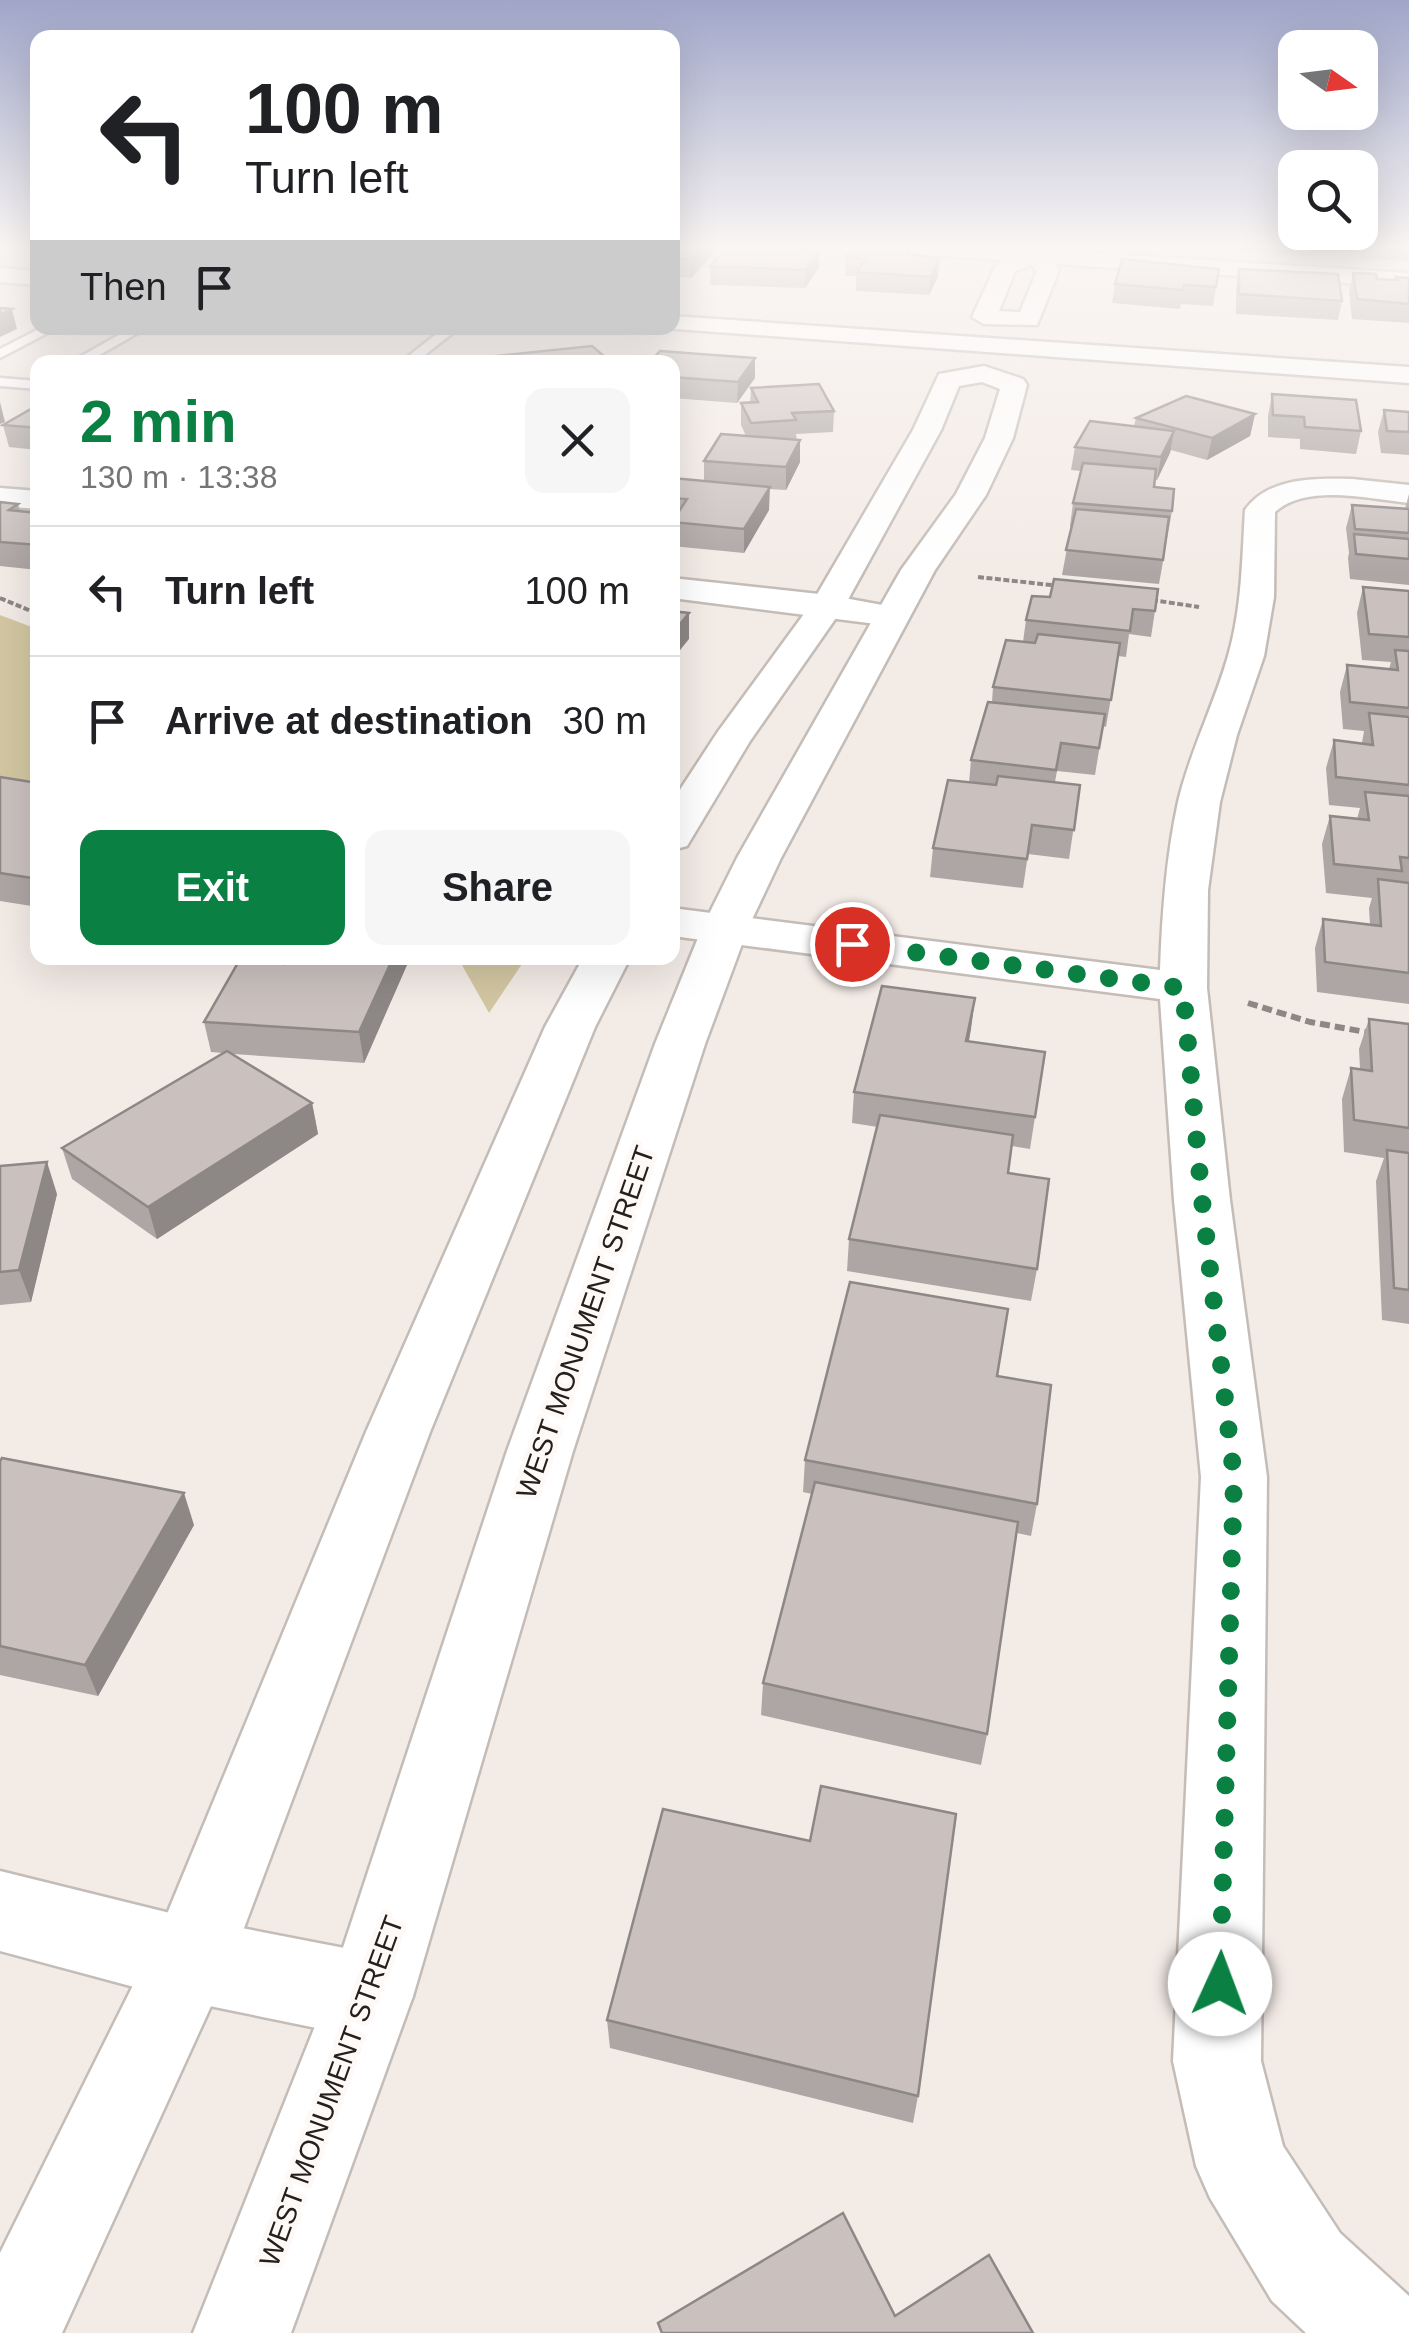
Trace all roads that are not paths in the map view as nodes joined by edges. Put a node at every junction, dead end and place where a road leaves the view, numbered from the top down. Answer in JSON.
{"nodes":[{"id":1,"x":982,"y":356,"type":"edge"},
{"id":2,"x":1000,"y":356,"type":"edge"},
{"id":3,"x":1122,"y":356,"type":"edge"},
{"id":4,"x":1409,"y":376,"type":"edge"},
{"id":5,"x":0,"y":382,"type":"edge"},
{"id":6,"x":30,"y":384,"type":"edge"},
{"id":7,"x":1409,"y":494,"type":"edge"},
{"id":8,"x":0,"y":497,"type":"edge"},
{"id":9,"x":30,"y":499,"type":"edge"},
{"id":10,"x":680,"y":589,"type":"edge"},
{"id":11,"x":905,"y":593,"type":"junction"},
{"id":12,"x":828,"y":605,"type":"junction"},
{"id":13,"x":680,"y":823,"type":"edge"},
{"id":14,"x":699,"y":925,"type":"edge"},
{"id":15,"x":602,"y":965,"type":"edge"},
{"id":16,"x":1183,"y":988,"type":"junction"},
{"id":17,"x":0,"y":1911,"type":"edge"},
{"id":18,"x":190,"y":1960,"type":"junction"},
{"id":19,"x":370,"y":1996,"type":"junction"},
{"id":20,"x":12,"y":2333,"type":"edge"},
{"id":21,"x":242,"y":2333,"type":"edge"},
{"id":22,"x":1377,"y":2333,"type":"edge"}],
"edges":[{"from":1,"to":12,"type":"street"},
{"from":2,"to":11,"type":"street","name":"WEST MONUMENT STREET"},
{"from":3,"to":4,"type":"street"},
{"from":5,"to":6,"type":"lane"},
{"from":7,"to":16,"type":"street"},
{"from":8,"to":9,"type":"street"},
{"from":10,"to":12,"type":"street"},
{"from":11,"to":12,"type":"street"},
{"from":11,"to":14,"type":"street","name":"WEST MONUMENT STREET"},
{"from":12,"to":13,"type":"street"},
{"from":14,"to":16,"type":"street"},
{"from":14,"to":19,"type":"street","name":"WEST MONUMENT STREET"},
{"from":15,"to":18,"type":"street"},
{"from":16,"to":22,"type":"street"},
{"from":17,"to":18,"type":"street"},
{"from":18,"to":19,"type":"street"},
{"from":18,"to":20,"type":"street"},
{"from":19,"to":21,"type":"street","name":"WEST MONUMENT STREET"}]}
